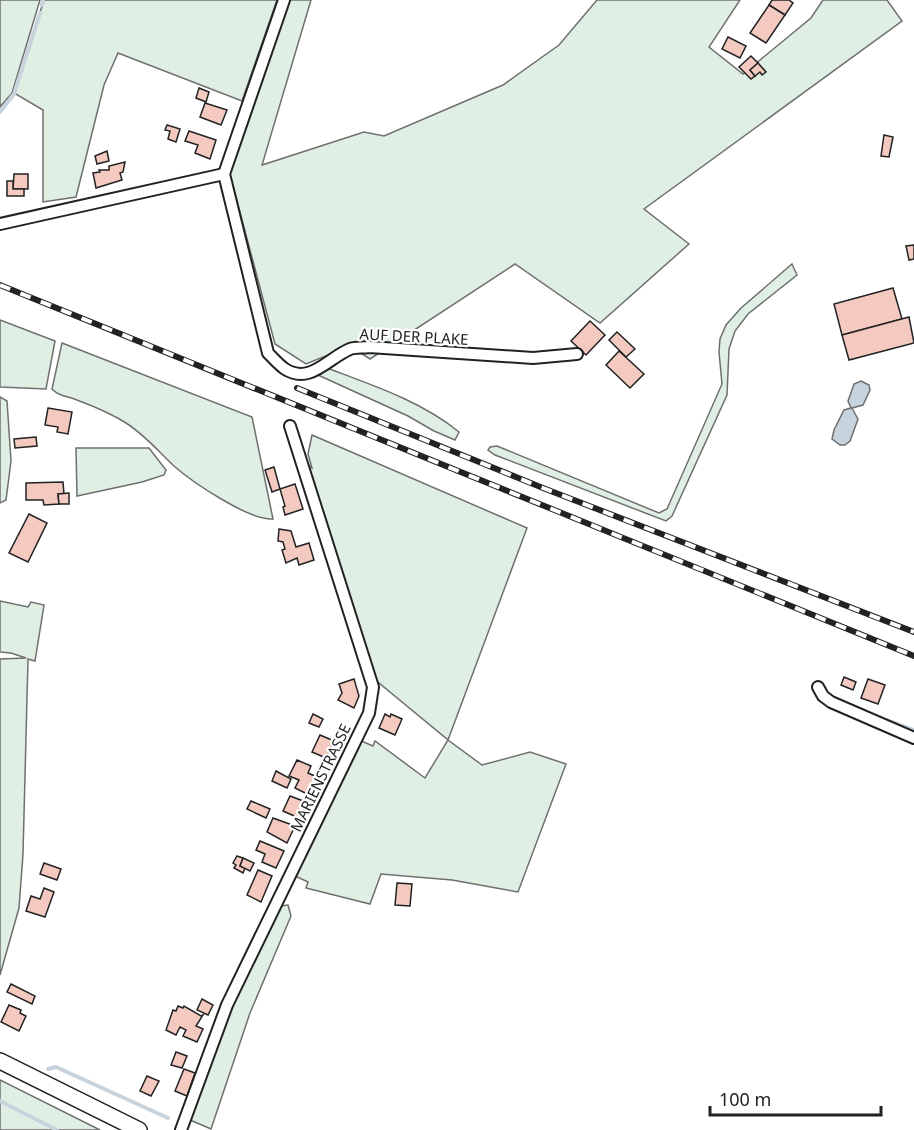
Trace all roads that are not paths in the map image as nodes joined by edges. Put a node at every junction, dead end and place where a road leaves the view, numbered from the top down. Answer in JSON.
{"nodes":[{"id":1,"x":284,"y":0,"type":"edge"},
{"id":2,"x":224,"y":174,"type":"junction"},
{"id":3,"x":0,"y":224,"type":"edge"},
{"id":4,"x":577,"y":354,"type":"dead end"},
{"id":5,"x":290,"y":426,"type":"dead end"},
{"id":6,"x":818,"y":687,"type":"dead end"},
{"id":7,"x":914,"y":738,"type":"edge"},
{"id":8,"x":0,"y":1061,"type":"edge"},
{"id":9,"x":139,"y":1130,"type":"edge"},
{"id":10,"x":181,"y":1130,"type":"edge"}],
"edges":[{"from":1,"to":2,"type":"street"},
{"from":2,"to":3,"type":"street"},
{"from":2,"to":4,"type":"street","name":"AUF DER PLAKE"},
{"from":5,"to":10,"type":"street","name":"MARIENSTRASSE"},
{"from":6,"to":7,"type":"street"},
{"from":8,"to":9,"type":"main road"}]}
